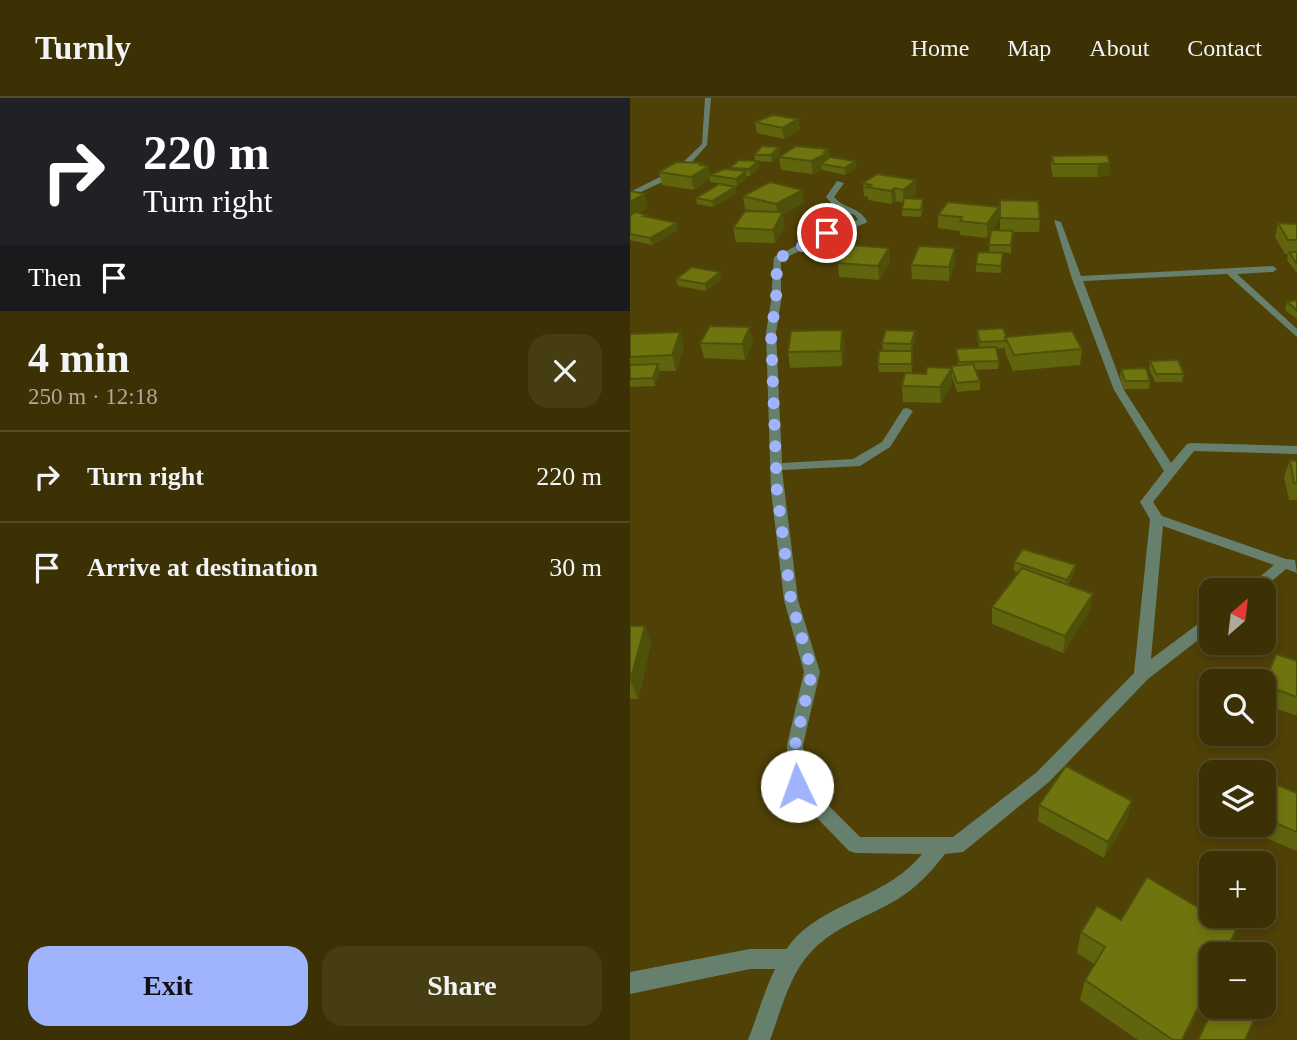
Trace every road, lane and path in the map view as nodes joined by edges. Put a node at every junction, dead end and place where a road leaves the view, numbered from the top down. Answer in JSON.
{"nodes":[{"id":1,"x":708,"y":98,"type":"edge"},
{"id":2,"x":840,"y":183,"type":"dead end"},
{"id":3,"x":630,"y":195,"type":"edge"},
{"id":4,"x":1057,"y":222,"type":"dead end"},
{"id":5,"x":1273,"y":268,"type":"dead end"},
{"id":6,"x":1229,"y":271,"type":"junction"},
{"id":7,"x":1077,"y":279,"type":"junction"},
{"id":8,"x":1297,"y":334,"type":"edge"},
{"id":9,"x":907,"y":411,"type":"dead end"},
{"id":10,"x":1297,"y":450,"type":"edge"},
{"id":11,"x":776,"y":467,"type":"junction"},
{"id":12,"x":1171,"y":472,"type":"junction"},
{"id":13,"x":1157,"y":519,"type":"junction"},
{"id":14,"x":1292,"y":565,"type":"edge"},
{"id":15,"x":1271,"y":578,"type":"edge"},
{"id":16,"x":1199,"y":631,"type":"edge"},
{"id":17,"x":1142,"y":675,"type":"junction"},
{"id":18,"x":940,"y":846,"type":"junction"},
{"id":19,"x":792,"y":959,"type":"junction"},
{"id":20,"x":630,"y":983,"type":"edge"},
{"id":21,"x":759,"y":1040,"type":"edge"}],
"edges":[{"from":1,"to":3,"type":"street"},
{"from":2,"to":11,"type":"street"},
{"from":4,"to":7,"type":"street"},
{"from":5,"to":6,"type":"street"},
{"from":6,"to":7,"type":"street"},
{"from":6,"to":8,"type":"street"},
{"from":7,"to":12,"type":"street"},
{"from":9,"to":11,"type":"street"},
{"from":10,"to":12,"type":"street"},
{"from":11,"to":18,"type":"street"},
{"from":12,"to":13,"type":"street"},
{"from":13,"to":14,"type":"street"},
{"from":13,"to":17,"type":"street"},
{"from":14,"to":15,"type":"street"},
{"from":16,"to":17,"type":"street"},
{"from":17,"to":18,"type":"street"},
{"from":18,"to":19,"type":"street"},
{"from":19,"to":20,"type":"street"},
{"from":19,"to":21,"type":"street"}]}
